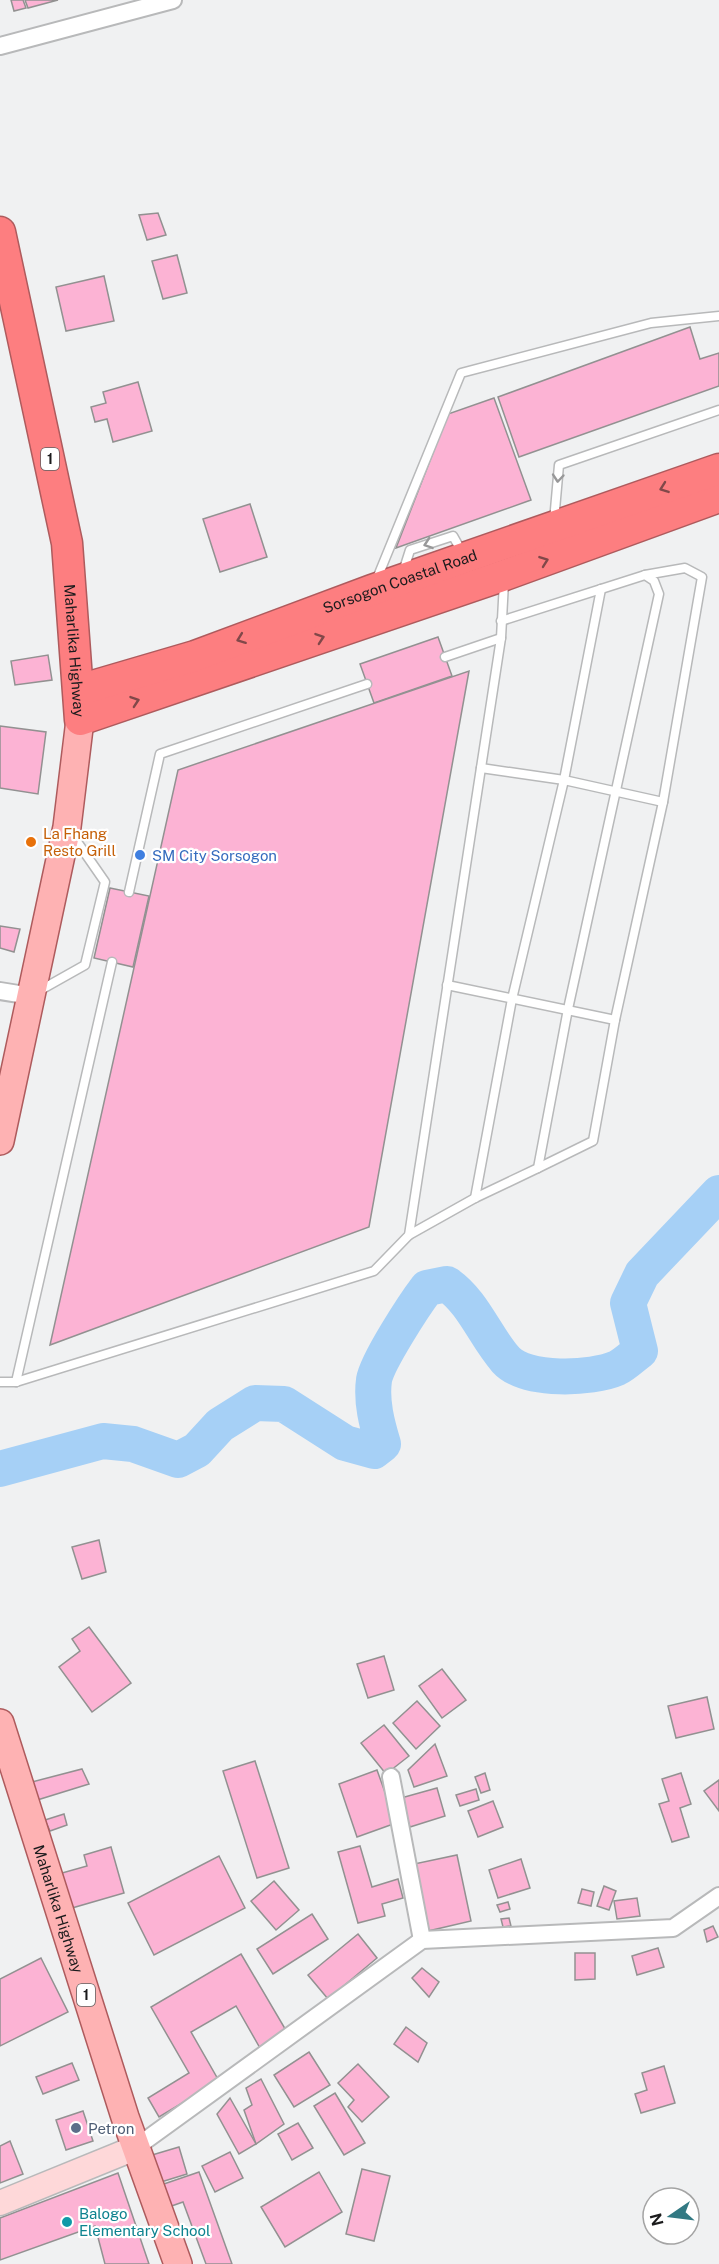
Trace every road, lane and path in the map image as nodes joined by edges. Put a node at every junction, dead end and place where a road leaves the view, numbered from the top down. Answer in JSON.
{"nodes":[{"id":1,"x":173,"y":0,"type":"edge"},
{"id":2,"x":0,"y":46,"type":"edge"},
{"id":3,"x":0,"y":232,"type":"edge"},
{"id":4,"x":719,"y":316,"type":"edge"},
{"id":5,"x":719,"y":410,"type":"edge"},
{"id":6,"x":719,"y":469,"type":"edge"},
{"id":7,"x":719,"y":497,"type":"edge"},
{"id":8,"x":553,"y":528,"type":"junction"},
{"id":9,"x":505,"y":575,"type":"junction"},
{"id":10,"x":645,"y":575,"type":"junction"},
{"id":11,"x":600,"y":589,"type":"junction"},
{"id":12,"x":372,"y":590,"type":"junction"},
{"id":13,"x":501,"y":621,"type":"junction"},
{"id":14,"x":501,"y":638,"type":"junction"},
{"id":15,"x":445,"y":657,"type":"dead end"},
{"id":16,"x":367,"y":684,"type":"dead end"},
{"id":17,"x":79,"y":690,"type":"junction"},
{"id":18,"x":80,"y":720,"type":"junction"},
{"id":19,"x":481,"y":768,"type":"junction"},
{"id":20,"x":564,"y":780,"type":"junction"},
{"id":21,"x":614,"y":792,"type":"junction"},
{"id":22,"x":663,"y":802,"type":"junction"},
{"id":23,"x":67,"y":827,"type":"junction"},
{"id":24,"x":129,"y":892,"type":"dead end"},
{"id":25,"x":112,"y":962,"type":"dead end"},
{"id":26,"x":447,"y":985,"type":"junction"},
{"id":27,"x":0,"y":991,"type":"edge"},
{"id":28,"x":31,"y":996,"type":"junction"},
{"id":29,"x":512,"y":999,"type":"junction"},
{"id":30,"x":568,"y":1009,"type":"junction"},
{"id":31,"x":615,"y":1020,"type":"junction"},
{"id":32,"x":0,"y":1141,"type":"edge"},
{"id":33,"x":538,"y":1168,"type":"junction"},
{"id":34,"x":475,"y":1198,"type":"junction"},
{"id":35,"x":409,"y":1235,"type":"junction"},
{"id":36,"x":0,"y":1382,"type":"edge"},
{"id":37,"x":16,"y":1382,"type":"junction"},
{"id":38,"x":0,"y":1723,"type":"edge"},
{"id":39,"x":391,"y":1777,"type":"dead end"},
{"id":40,"x":719,"y":1896,"type":"edge"},
{"id":41,"x":422,"y":1940,"type":"junction"},
{"id":42,"x":135,"y":2148,"type":"junction"},
{"id":43,"x":0,"y":2203,"type":"edge"},
{"id":44,"x":178,"y":2264,"type":"edge"}],
"edges":[{"from":1,"to":2,"type":"street"},
{"from":3,"to":17,"type":"highway","name":"Maharlika Highway","number":"1"},
{"from":4,"to":12,"type":"lane"},
{"from":5,"to":8,"type":"lane","one_way":true},
{"from":6,"to":8,"type":"highway","name":"Sorsogon Coastal Road","one_way":true},
{"from":9,"to":7,"type":"highway","name":"Sorsogon Coastal Road","one_way":true},
{"from":8,"to":12,"type":"highway","name":"Sorsogon Coastal Road","one_way":true},
{"from":9,"to":13,"type":"lane"},
{"from":18,"to":9,"type":"highway","name":"Sorsogon Coastal Road","one_way":true},
{"from":10,"to":11,"type":"lane"},
{"from":10,"to":21,"type":"lane"},
{"from":10,"to":22,"type":"lane"},
{"from":11,"to":13,"type":"lane"},
{"from":11,"to":20,"type":"lane"},
{"from":12,"to":17,"type":"highway","name":"Sorsogon Coastal Road","one_way":true},
{"from":13,"to":14,"type":"lane"},
{"from":14,"to":15,"type":"lane"},
{"from":14,"to":19,"type":"lane"},
{"from":16,"to":24,"type":"lane"},
{"from":17,"to":18,"type":"highway","name":"Maharlika Highway","number":"1"},
{"from":18,"to":23,"type":"main road","name":"Maharlika Highway","number":"1"},
{"from":19,"to":20,"type":"lane"},
{"from":19,"to":26,"type":"lane"},
{"from":20,"to":21,"type":"lane"},
{"from":20,"to":29,"type":"lane"},
{"from":21,"to":22,"type":"lane"},
{"from":21,"to":30,"type":"lane"},
{"from":22,"to":31,"type":"lane"},
{"from":23,"to":28,"type":"main road","name":"Maharlika Highway","number":"1"},
{"from":23,"to":28,"type":"lane"},
{"from":25,"to":37,"type":"lane"},
{"from":26,"to":29,"type":"lane"},
{"from":26,"to":35,"type":"lane"},
{"from":27,"to":28,"type":"street"},
{"from":28,"to":32,"type":"main road","name":"Maharlika Highway","number":"1"},
{"from":29,"to":30,"type":"lane"},
{"from":29,"to":34,"type":"lane"},
{"from":30,"to":31,"type":"lane"},
{"from":30,"to":33,"type":"lane"},
{"from":31,"to":33,"type":"lane"},
{"from":33,"to":34,"type":"lane"},
{"from":34,"to":35,"type":"lane"},
{"from":35,"to":37,"type":"lane"},
{"from":36,"to":37,"type":"lane"},
{"from":38,"to":42,"type":"main road","name":"Maharlika Highway","number":"1"},
{"from":39,"to":41,"type":"street"},
{"from":40,"to":41,"type":"street"},
{"from":41,"to":42,"type":"street"},
{"from":42,"to":43,"type":"street"},
{"from":42,"to":44,"type":"main road","name":"Maharlika Highway","number":"1"}]}
